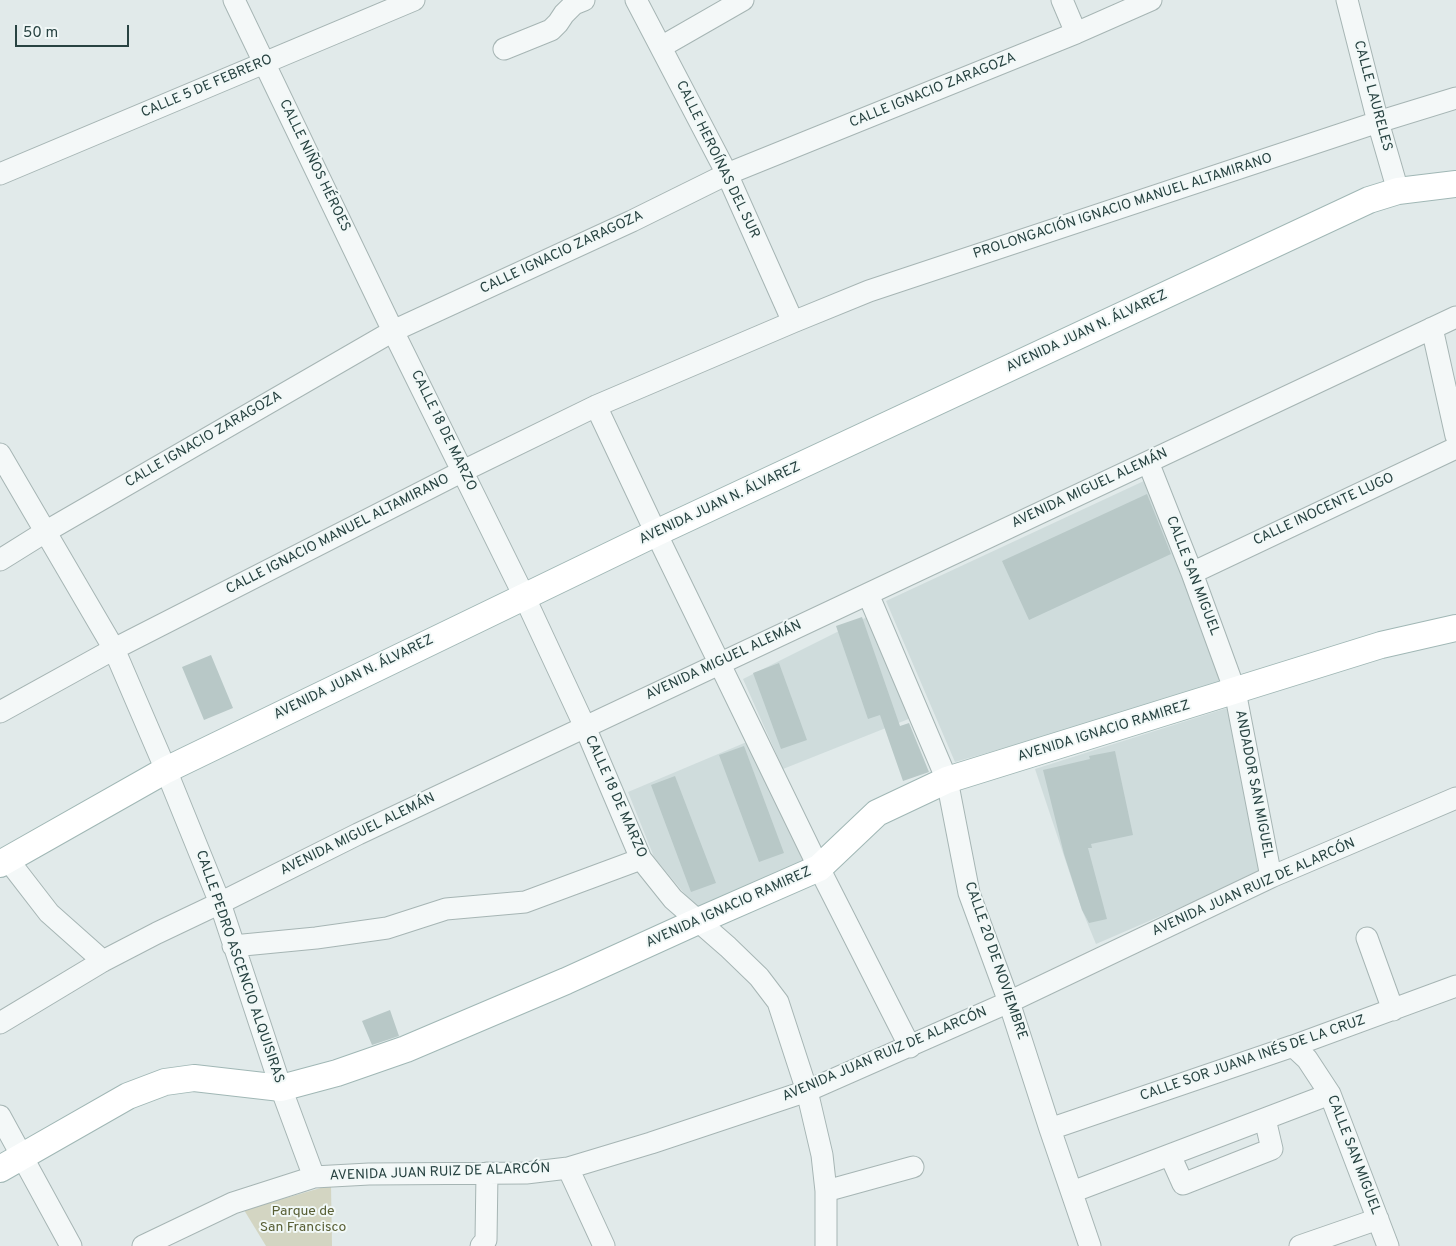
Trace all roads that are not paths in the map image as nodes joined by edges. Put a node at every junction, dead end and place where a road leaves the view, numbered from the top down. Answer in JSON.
{"nodes":[{"id":1,"x":234,"y":0,"type":"edge"},
{"id":2,"x":414,"y":0,"type":"edge"},
{"id":3,"x":584,"y":0,"type":"edge"},
{"id":4,"x":636,"y":0,"type":"edge"},
{"id":5,"x":743,"y":0,"type":"edge"},
{"id":6,"x":1062,"y":0,"type":"edge"},
{"id":7,"x":1151,"y":0,"type":"edge"},
{"id":8,"x":1346,"y":0,"type":"edge"},
{"id":9,"x":1076,"y":33,"type":"junction"},
{"id":10,"x":661,"y":47,"type":"junction"},
{"id":11,"x":504,"y":49,"type":"dead end"},
{"id":12,"x":264,"y":62,"type":"junction"},
{"id":13,"x":1456,"y":98,"type":"edge"},
{"id":14,"x":1378,"y":122,"type":"junction"},
{"id":15,"x":0,"y":174,"type":"edge"},
{"id":16,"x":727,"y":174,"type":"junction"},
{"id":17,"x":1456,"y":184,"type":"edge"},
{"id":18,"x":1398,"y":191,"type":"junction"},
{"id":19,"x":1456,"y":317,"type":"edge"},
{"id":20,"x":793,"y":322,"type":"junction"},
{"id":21,"x":1432,"y":328,"type":"junction"},
{"id":22,"x":393,"y":331,"type":"junction"},
{"id":23,"x":596,"y":406,"type":"junction"},
{"id":24,"x":1456,"y":436,"type":"edge"},
{"id":25,"x":1456,"y":448,"type":"edge"},
{"id":26,"x":0,"y":454,"type":"edge"},
{"id":27,"x":1148,"y":462,"type":"junction"},
{"id":28,"x":463,"y":471,"type":"junction"},
{"id":29,"x":45,"y":532,"type":"junction"},
{"id":30,"x":656,"y":533,"type":"junction"},
{"id":31,"x":0,"y":560,"type":"edge"},
{"id":32,"x":1192,"y":573,"type":"junction"},
{"id":33,"x":868,"y":594,"type":"junction"},
{"id":34,"x":524,"y":596,"type":"junction"},
{"id":35,"x":1456,"y":628,"type":"edge"},
{"id":36,"x":114,"y":649,"type":"junction"},
{"id":37,"x":720,"y":663,"type":"junction"},
{"id":38,"x":1235,"y":691,"type":"junction"},
{"id":39,"x":0,"y":712,"type":"edge"},
{"id":40,"x":585,"y":727,"type":"junction"},
{"id":41,"x":166,"y":770,"type":"junction"},
{"id":42,"x":947,"y":780,"type":"junction"},
{"id":43,"x":1456,"y":798,"type":"edge"},
{"id":44,"x":641,"y":859,"type":"junction"},
{"id":45,"x":4,"y":862,"type":"edge"},
{"id":46,"x":819,"y":868,"type":"junction"},
{"id":47,"x":1271,"y":878,"type":"junction"},
{"id":48,"x":220,"y":904,"type":"junction"},
{"id":49,"x":698,"y":920,"type":"junction"},
{"id":50,"x":1367,"y":938,"type":"dead end"},
{"id":51,"x":233,"y":946,"type":"junction"},
{"id":52,"x":103,"y":961,"type":"junction"},
{"id":53,"x":1456,"y":986,"type":"edge"},
{"id":54,"x":1009,"y":1002,"type":"junction"},
{"id":55,"x":1393,"y":1010,"type":"junction"},
{"id":56,"x":0,"y":1023,"type":"edge"},
{"id":57,"x":1293,"y":1046,"type":"junction"},
{"id":58,"x":910,"y":1047,"type":"junction"},
{"id":59,"x":281,"y":1088,"type":"junction"},
{"id":60,"x":807,"y":1091,"type":"junction"},
{"id":61,"x":1330,"y":1094,"type":"junction"},
{"id":62,"x":0,"y":1116,"type":"edge"},
{"id":63,"x":1265,"y":1119,"type":"junction"},
{"id":64,"x":1050,"y":1129,"type":"junction"},
{"id":65,"x":1170,"y":1155,"type":"junction"},
{"id":66,"x":24,"y":1157,"type":"junction"},
{"id":67,"x":913,"y":1167,"type":"dead end"},
{"id":68,"x":568,"y":1168,"type":"junction"},
{"id":69,"x":0,"y":1170,"type":"edge"},
{"id":70,"x":487,"y":1173,"type":"junction"},
{"id":71,"x":314,"y":1177,"type":"junction"},
{"id":72,"x":826,"y":1191,"type":"junction"},
{"id":73,"x":1072,"y":1192,"type":"junction"},
{"id":74,"x":1378,"y":1219,"type":"junction"},
{"id":75,"x":484,"y":1243,"type":"edge"},
{"id":76,"x":71,"y":1246,"type":"edge"},
{"id":77,"x":143,"y":1246,"type":"edge"},
{"id":78,"x":604,"y":1246,"type":"edge"},
{"id":79,"x":826,"y":1246,"type":"edge"},
{"id":80,"x":1090,"y":1246,"type":"edge"},
{"id":81,"x":1300,"y":1246,"type":"edge"},
{"id":82,"x":1388,"y":1246,"type":"edge"}],
"edges":[{"from":1,"to":12,"type":"street","name":"CALLE NIÑOS HÉROES"},
{"from":2,"to":12,"type":"street","name":"CALLE 5 DE FEBRERO"},
{"from":3,"to":11,"type":"street"},
{"from":4,"to":10,"type":"street","name":"CALLE HEROÍNAS DEL SUR"},
{"from":5,"to":10,"type":"street"},
{"from":6,"to":9,"type":"street"},
{"from":7,"to":9,"type":"street","name":"CALLE IGNACIO ZARAGOZA"},
{"from":8,"to":14,"type":"street","name":"CALLE LAURELES"},
{"from":9,"to":16,"type":"street","name":"CALLE IGNACIO ZARAGOZA"},
{"from":10,"to":16,"type":"street","name":"CALLE HEROÍNAS DEL SUR"},
{"from":12,"to":15,"type":"street","name":"CALLE 5 DE FEBRERO"},
{"from":12,"to":22,"type":"street","name":"CALLE NIÑOS HÉROES"},
{"from":13,"to":14,"type":"street","name":"PROLONGACIÓN IGNACIO MANUEL ALTAMIRANO"},
{"from":14,"to":18,"type":"street","name":"CALLE LAURELES"},
{"from":14,"to":20,"type":"street","name":"PROLONGACIÓN IGNACIO MANUEL ALTAMIRANO"},
{"from":16,"to":20,"type":"street","name":"CALLE HEROÍNAS DEL SUR"},
{"from":16,"to":22,"type":"street","name":"CALLE IGNACIO ZARAGOZA"},
{"from":17,"to":18,"type":"main road","name":"AVENIDA JUAN N. ÁLVAREZ"},
{"from":18,"to":30,"type":"main road","name":"AVENIDA JUAN N. ÁLVAREZ"},
{"from":19,"to":21,"type":"street","name":"AVENIDA MIGUEL ALEMÁN"},
{"from":20,"to":23,"type":"street","name":"CALLE IGNACIO MANUEL ALTAMIRANO"},
{"from":21,"to":24,"type":"street"},
{"from":21,"to":27,"type":"street","name":"AVENIDA MIGUEL ALEMÁN"},
{"from":22,"to":28,"type":"street","name":"CALLE 18 DE MARZO"},
{"from":22,"to":29,"type":"street","name":"CALLE IGNACIO ZARAGOZA"},
{"from":23,"to":28,"type":"street","name":"CALLE IGNACIO MANUEL ALTAMIRANO"},
{"from":23,"to":30,"type":"street"},
{"from":25,"to":32,"type":"street","name":"CALLE INOCENTE LUGO"},
{"from":26,"to":29,"type":"street","name":"CALLE PEDRO ASCENCIO ALQUISIRAS"},
{"from":27,"to":32,"type":"street","name":"CALLE SAN MIGUEL"},
{"from":27,"to":33,"type":"street","name":"AVENIDA MIGUEL ALEMÁN"},
{"from":28,"to":34,"type":"street","name":"CALLE 18 DE MARZO"},
{"from":28,"to":36,"type":"street","name":"CALLE IGNACIO MANUEL ALTAMIRANO"},
{"from":29,"to":31,"type":"street","name":"CALLE IGNACIO ZARAGOZA"},
{"from":29,"to":36,"type":"street","name":"CALLE PEDRO ASCENCIO ALQUISIRAS"},
{"from":30,"to":34,"type":"main road","name":"AVENIDA JUAN N. ÁLVAREZ"},
{"from":30,"to":37,"type":"street"},
{"from":32,"to":38,"type":"street","name":"CALLE SAN MIGUEL"},
{"from":33,"to":37,"type":"street","name":"AVENIDA MIGUEL ALEMÁN"},
{"from":33,"to":42,"type":"street","name":"CALLE 20 DE NOVIEMBRE"},
{"from":34,"to":40,"type":"street","name":"CALLE 18 DE MARZO"},
{"from":34,"to":41,"type":"main road","name":"AVENIDA JUAN N. ÁLVAREZ"},
{"from":35,"to":38,"type":"main road","name":"AVENIDA IGNACIO RAMIREZ"},
{"from":36,"to":39,"type":"street","name":"CALLE IGNACIO MANUEL ALTAMIRANO"},
{"from":36,"to":41,"type":"street","name":"CALLE PEDRO ASCENCIO ALQUISIRAS"},
{"from":37,"to":40,"type":"street","name":"AVENIDA MIGUEL ALEMÁN"},
{"from":37,"to":46,"type":"street"},
{"from":38,"to":42,"type":"main road","name":"AVENIDA IGNACIO RAMIREZ"},
{"from":38,"to":47,"type":"street","name":"ANDADOR SAN MIGUEL"},
{"from":40,"to":44,"type":"street","name":"CALLE 18 DE MARZO"},
{"from":40,"to":48,"type":"street","name":"AVENIDA MIGUEL ALEMÁN"},
{"from":41,"to":45,"type":"main road","name":"AVENIDA JUAN N. ÁLVAREZ"},
{"from":41,"to":48,"type":"street","name":"CALLE PEDRO ASCENCIO ALQUISIRAS"},
{"from":42,"to":46,"type":"main road","name":"AVENIDA IGNACIO RAMIREZ"},
{"from":42,"to":54,"type":"street","name":"CALLE 20 DE NOVIEMBRE"},
{"from":43,"to":47,"type":"street","name":"AVENIDA JUAN RUIZ DE ALARCÓN"},
{"from":44,"to":49,"type":"street","name":"CALLE 18 DE MARZO"},
{"from":44,"to":51,"type":"street"},
{"from":45,"to":52,"type":"street"},
{"from":46,"to":49,"type":"main road","name":"AVENIDA IGNACIO RAMIREZ"},
{"from":46,"to":58,"type":"street"},
{"from":47,"to":54,"type":"street","name":"AVENIDA JUAN RUIZ DE ALARCÓN"},
{"from":48,"to":51,"type":"street","name":"CALLE PEDRO ASCENCIO ALQUISIRAS"},
{"from":48,"to":52,"type":"street","name":"AVENIDA MIGUEL ALEMÁN"},
{"from":49,"to":59,"type":"main road","name":"AVENIDA IGNACIO RAMIREZ"},
{"from":49,"to":60,"type":"street","name":"CALLE 18 DE MARZO"},
{"from":50,"to":55,"type":"street"},
{"from":51,"to":59,"type":"street","name":"CALLE PEDRO ASCENCIO ALQUISIRAS"},
{"from":52,"to":56,"type":"street","name":"AVENIDA MIGUEL ALEMÁN"},
{"from":53,"to":55,"type":"street","name":"CALLE SOR JUANA INÉS DE LA CRUZ"},
{"from":54,"to":58,"type":"street","name":"AVENIDA JUAN RUIZ DE ALARCÓN"},
{"from":54,"to":64,"type":"street","name":"CALLE 20 DE NOVIEMBRE"},
{"from":55,"to":57,"type":"street","name":"CALLE SOR JUANA INÉS DE LA CRUZ"},
{"from":57,"to":61,"type":"street","name":"CALLE SAN MIGUEL"},
{"from":57,"to":64,"type":"street","name":"CALLE SOR JUANA INÉS DE LA CRUZ"},
{"from":58,"to":60,"type":"street","name":"AVENIDA JUAN RUIZ DE ALARCÓN"},
{"from":59,"to":66,"type":"main road","name":"AVENIDA IGNACIO RAMIREZ"},
{"from":59,"to":71,"type":"street","name":"CALLE PEDRO ASCENCIO ALQUISIRAS"},
{"from":60,"to":68,"type":"street","name":"AVENIDA JUAN RUIZ DE ALARCÓN"},
{"from":60,"to":72,"type":"street","name":"CALLE 18 DE MARZO"},
{"from":61,"to":63,"type":"street"},
{"from":61,"to":74,"type":"street","name":"CALLE SAN MIGUEL"},
{"from":62,"to":66,"type":"street"},
{"from":63,"to":65,"type":"street"},
{"from":63,"to":65,"type":"street"},
{"from":64,"to":73,"type":"street","name":"CALLE 20 DE NOVIEMBRE"},
{"from":65,"to":73,"type":"street"},
{"from":66,"to":69,"type":"main road","name":"AVENIDA IGNACIO RAMIREZ"},
{"from":66,"to":76,"type":"street"},
{"from":67,"to":72,"type":"street"},
{"from":68,"to":70,"type":"street","name":"AVENIDA JUAN RUIZ DE ALARCÓN"},
{"from":68,"to":78,"type":"street"},
{"from":70,"to":71,"type":"street","name":"AVENIDA JUAN RUIZ DE ALARCÓN"},
{"from":70,"to":75,"type":"street"},
{"from":71,"to":77,"type":"street","name":"AVENIDA JUAN RUIZ DE ALARCÓN"},
{"from":72,"to":79,"type":"street","name":"CALLE 18 DE MARZO"},
{"from":73,"to":80,"type":"street","name":"CALLE 20 DE NOVIEMBRE"},
{"from":74,"to":81,"type":"street"},
{"from":74,"to":82,"type":"street","name":"CALLE SAN MIGUEL"}]}
